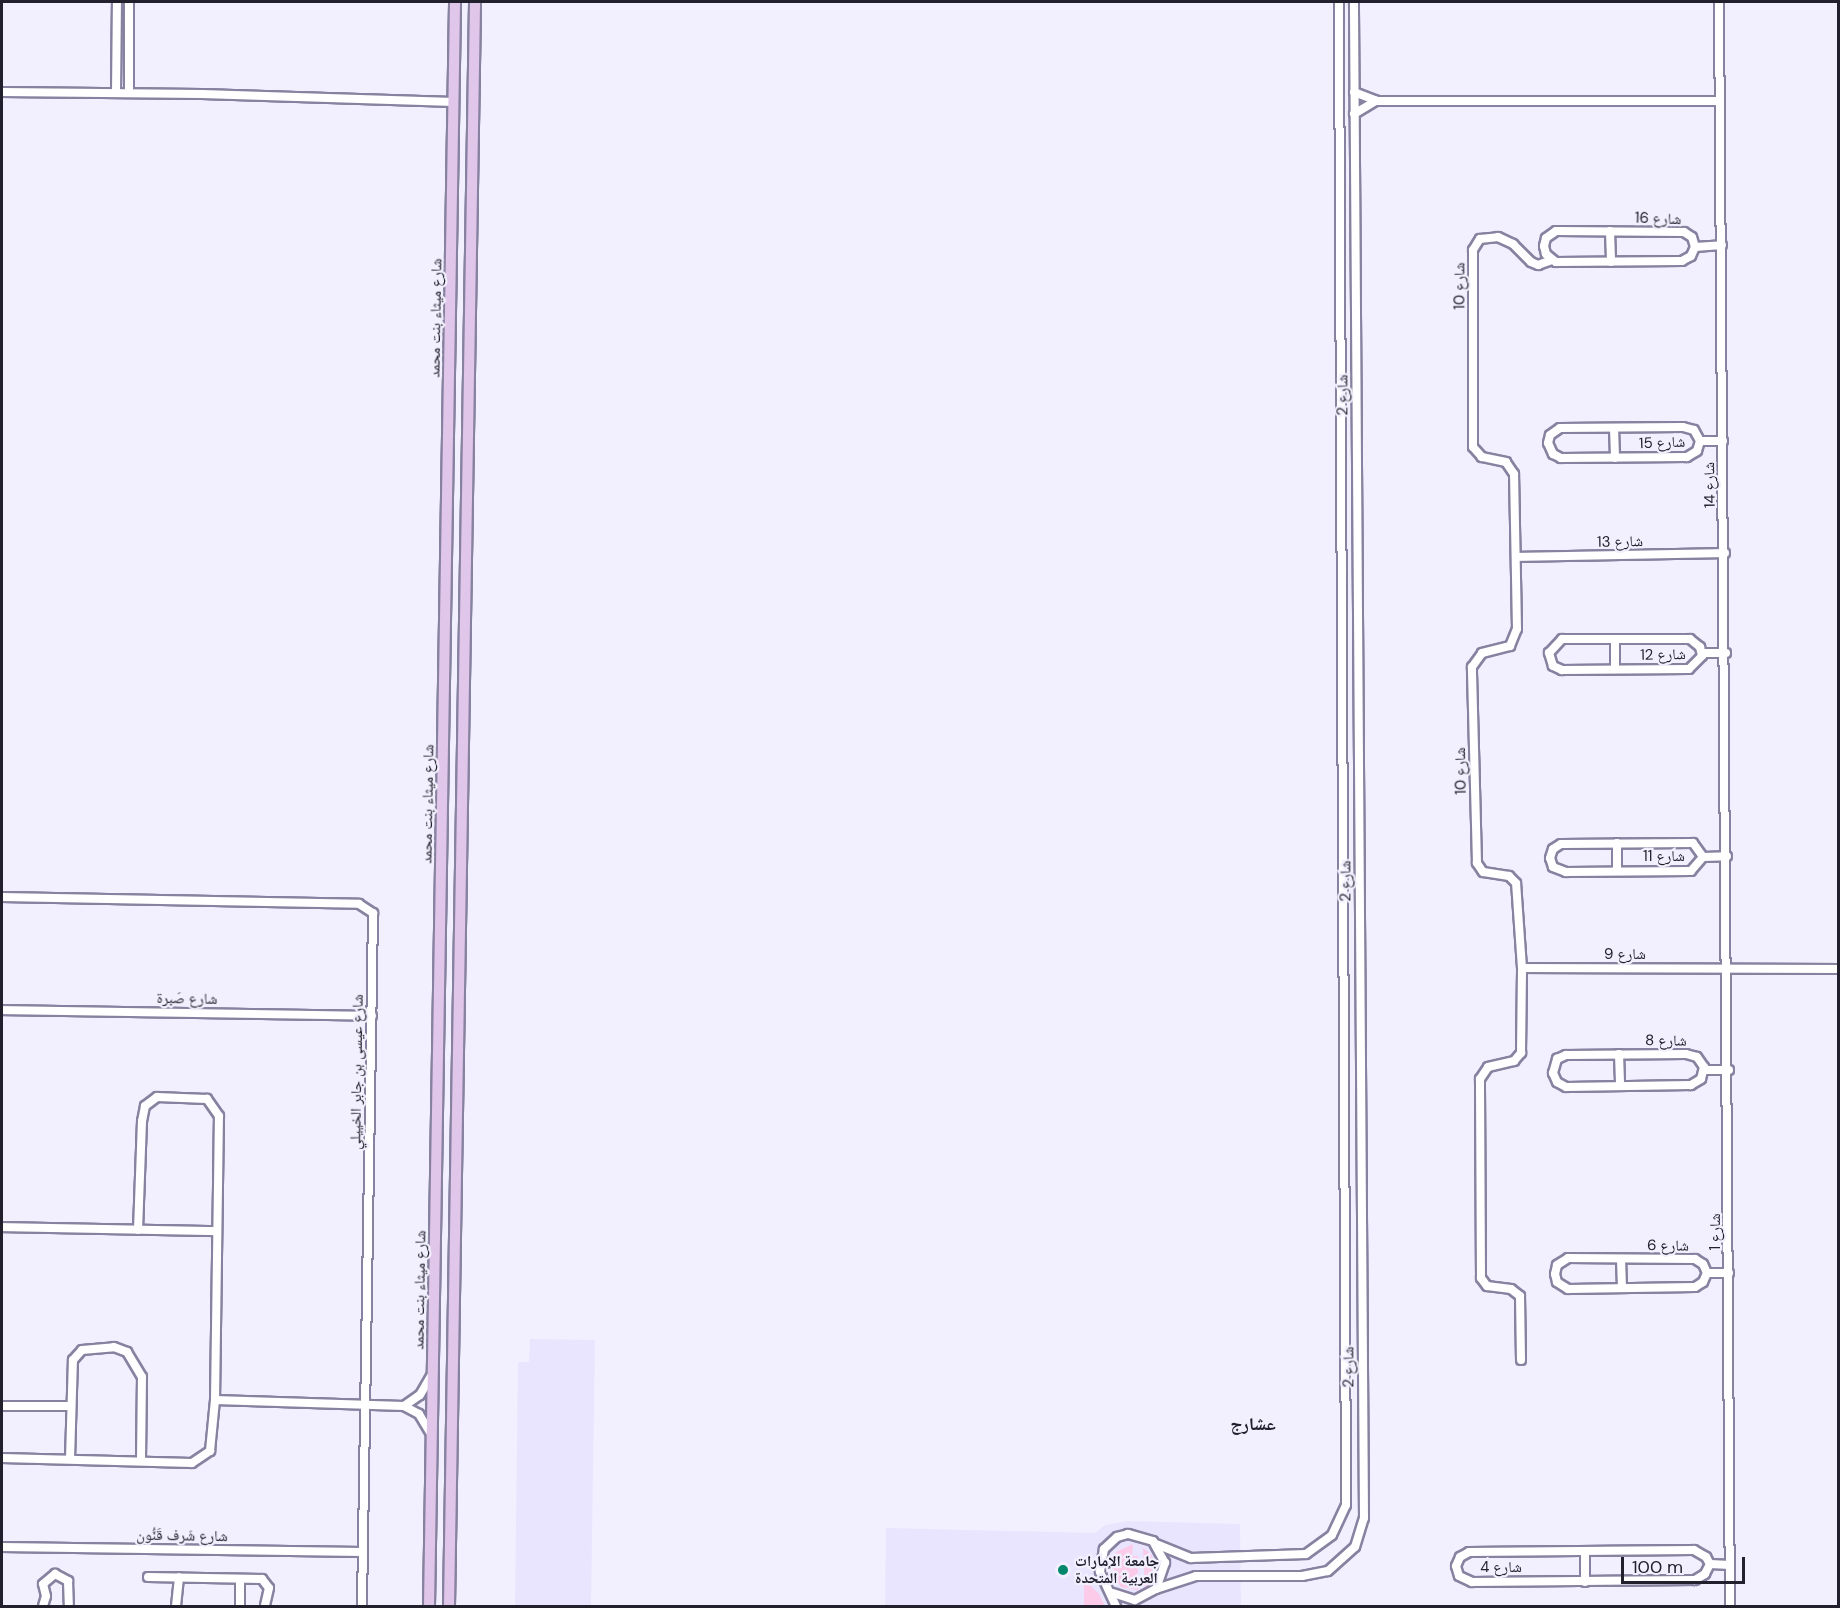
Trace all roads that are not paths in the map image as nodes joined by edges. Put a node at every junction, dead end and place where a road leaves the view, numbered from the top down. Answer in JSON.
{"nodes":[{"id":1,"x":117,"y":2,"type":"edge"},
{"id":2,"x":129,"y":2,"type":"edge"},
{"id":3,"x":455,"y":2,"type":"edge"},
{"id":4,"x":475,"y":2,"type":"edge"},
{"id":5,"x":1339,"y":2,"type":"edge"},
{"id":6,"x":1354,"y":2,"type":"edge"},
{"id":7,"x":1719,"y":2,"type":"edge"},
{"id":8,"x":2,"y":92,"type":"edge"},
{"id":9,"x":1354,"y":92,"type":"junction"},
{"id":10,"x":116,"y":93,"type":"junction"},
{"id":11,"x":129,"y":93,"type":"junction"},
{"id":12,"x":1377,"y":101,"type":"junction"},
{"id":13,"x":1720,"y":101,"type":"junction"},
{"id":14,"x":454,"y":102,"type":"junction"},
{"id":15,"x":1354,"y":114,"type":"junction"},
{"id":16,"x":1611,"y":231,"type":"junction"},
{"id":17,"x":1722,"y":245,"type":"junction"},
{"id":18,"x":1695,"y":247,"type":"junction"},
{"id":19,"x":1552,"y":260,"type":"junction"},
{"id":20,"x":1611,"y":262,"type":"junction"},
{"id":21,"x":1614,"y":428,"type":"junction"},
{"id":22,"x":1700,"y":441,"type":"junction"},
{"id":23,"x":1723,"y":441,"type":"junction"},
{"id":24,"x":1615,"y":458,"type":"junction"},
{"id":25,"x":1725,"y":553,"type":"junction"},
{"id":26,"x":1517,"y":557,"type":"junction"},
{"id":27,"x":1615,"y":639,"type":"junction"},
{"id":28,"x":1702,"y":653,"type":"junction"},
{"id":29,"x":1725,"y":653,"type":"junction"},
{"id":30,"x":1616,"y":669,"type":"junction"},
{"id":31,"x":1617,"y":843,"type":"junction"},
{"id":32,"x":1727,"y":856,"type":"junction"},
{"id":33,"x":1703,"y":857,"type":"junction"},
{"id":34,"x":1617,"y":871,"type":"junction"},
{"id":35,"x":2,"y":897,"type":"edge"},
{"id":36,"x":1522,"y":968,"type":"junction"},
{"id":37,"x":1728,"y":968,"type":"junction"},
{"id":38,"x":1839,"y":969,"type":"edge"},
{"id":39,"x":2,"y":1010,"type":"edge"},
{"id":40,"x":372,"y":1016,"type":"junction"},
{"id":41,"x":1619,"y":1054,"type":"junction"},
{"id":42,"x":1704,"y":1070,"type":"junction"},
{"id":43,"x":1729,"y":1070,"type":"junction"},
{"id":44,"x":1620,"y":1085,"type":"junction"},
{"id":45,"x":2,"y":1227,"type":"edge"},
{"id":46,"x":138,"y":1230,"type":"junction"},
{"id":47,"x":217,"y":1231,"type":"junction"},
{"id":48,"x":1621,"y":1259,"type":"junction"},
{"id":49,"x":1707,"y":1273,"type":"junction"},
{"id":50,"x":1730,"y":1273,"type":"junction"},
{"id":51,"x":1622,"y":1288,"type":"junction"},
{"id":52,"x":1521,"y":1360,"type":"dead end"},
{"id":53,"x":433,"y":1368,"type":"junction"},
{"id":54,"x":215,"y":1400,"type":"junction"},
{"id":55,"x":366,"y":1404,"type":"junction"},
{"id":56,"x":2,"y":1406,"type":"edge"},
{"id":57,"x":70,"y":1406,"type":"junction"},
{"id":58,"x":404,"y":1406,"type":"junction"},
{"id":59,"x":432,"y":1435,"type":"junction"},
{"id":60,"x":2,"y":1458,"type":"edge"},
{"id":61,"x":70,"y":1459,"type":"junction"},
{"id":62,"x":141,"y":1460,"type":"junction"},
{"id":63,"x":1156,"y":1544,"type":"junction"},
{"id":64,"x":2,"y":1547,"type":"edge"},
{"id":65,"x":362,"y":1552,"type":"junction"},
{"id":66,"x":1585,"y":1552,"type":"junction"},
{"id":67,"x":1710,"y":1564,"type":"junction"},
{"id":68,"x":1730,"y":1564,"type":"junction"},
{"id":69,"x":148,"y":1577,"type":"dead end"},
{"id":70,"x":179,"y":1577,"type":"junction"},
{"id":71,"x":240,"y":1580,"type":"junction"},
{"id":72,"x":1585,"y":1582,"type":"junction"},
{"id":73,"x":1154,"y":1591,"type":"junction"},
{"id":74,"x":1113,"y":1593,"type":"junction"},
{"id":75,"x":43,"y":1606,"type":"edge"},
{"id":76,"x":69,"y":1606,"type":"edge"},
{"id":77,"x":176,"y":1606,"type":"edge"},
{"id":78,"x":240,"y":1606,"type":"edge"},
{"id":79,"x":265,"y":1606,"type":"edge"},
{"id":80,"x":362,"y":1606,"type":"edge"},
{"id":81,"x":429,"y":1606,"type":"edge"},
{"id":82,"x":449,"y":1606,"type":"edge"},
{"id":83,"x":1116,"y":1606,"type":"edge"},
{"id":84,"x":1149,"y":1606,"type":"edge"},
{"id":85,"x":1730,"y":1606,"type":"edge"}],
"edges":[{"from":1,"to":10,"type":"street"},
{"from":2,"to":11,"type":"street"},
{"from":3,"to":14,"type":"main road","name":"شارع ميثاء بنت محمد"},
{"from":4,"to":82,"type":"main road"},
{"from":5,"to":63,"type":"street","name":"شارع 2"},
{"from":6,"to":9,"type":"street","name":"شارع 2"},
{"from":7,"to":13,"type":"street","name":"شارع 14"},
{"from":8,"to":10,"type":"street"},
{"from":9,"to":12,"type":"street"},
{"from":9,"to":15,"type":"street","name":"شارع 2"},
{"from":10,"to":11,"type":"street"},
{"from":11,"to":14,"type":"street"},
{"from":12,"to":13,"type":"street"},
{"from":12,"to":15,"type":"street"},
{"from":13,"to":17,"type":"street","name":"شارع 14"},
{"from":14,"to":53,"type":"main road","name":"شارع ميثاء بنت محمد"},
{"from":15,"to":73,"type":"street","name":"شارع 2"},
{"from":16,"to":18,"type":"street","name":"شارع 16"},
{"from":16,"to":19,"type":"street","name":"شارع 16"},
{"from":16,"to":20,"type":"street"},
{"from":17,"to":18,"type":"street"},
{"from":17,"to":23,"type":"street","name":"شارع 14"},
{"from":18,"to":20,"type":"street"},
{"from":19,"to":20,"type":"street"},
{"from":19,"to":26,"type":"street","name":"شارع 10"},
{"from":21,"to":22,"type":"street","name":"شارع 15"},
{"from":21,"to":24,"type":"street"},
{"from":21,"to":24,"type":"street","name":"شارع 15"},
{"from":22,"to":23,"type":"street","name":"شارع 15"},
{"from":22,"to":24,"type":"street","name":"شارع 15"},
{"from":23,"to":25,"type":"street","name":"شارع 14"},
{"from":25,"to":26,"type":"street","name":"شارع 13"},
{"from":25,"to":29,"type":"street","name":"شارع 14"},
{"from":26,"to":36,"type":"street","name":"شارع 10"},
{"from":27,"to":28,"type":"street","name":"شارع 12"},
{"from":27,"to":30,"type":"street"},
{"from":27,"to":30,"type":"street","name":"شارع 12"},
{"from":28,"to":29,"type":"street","name":"شارع 12"},
{"from":28,"to":30,"type":"street","name":"شارع 12"},
{"from":29,"to":32,"type":"street","name":"شارع 14"},
{"from":31,"to":33,"type":"street","name":"شارع 11"},
{"from":31,"to":34,"type":"street"},
{"from":31,"to":34,"type":"street","name":"شارع 11"},
{"from":32,"to":33,"type":"street","name":"شارع 11"},
{"from":32,"to":37,"type":"street","name":"شارع 14"},
{"from":33,"to":34,"type":"street","name":"شارع 11"},
{"from":35,"to":40,"type":"street","name":"شارع عيسى بن جابر الخييلي"},
{"from":36,"to":37,"type":"street","name":"شارع 9"},
{"from":36,"to":52,"type":"street","name":"شارع 10"},
{"from":37,"to":38,"type":"street"},
{"from":37,"to":43,"type":"street","name":"شارع 1"},
{"from":39,"to":40,"type":"street","name":"شارع صَبرة"},
{"from":40,"to":55,"type":"street","name":"شارع عيسى بن جابر الخييلي"},
{"from":41,"to":42,"type":"street","name":"شارع 8"},
{"from":41,"to":44,"type":"street"},
{"from":41,"to":44,"type":"street","name":"شارع 8"},
{"from":42,"to":43,"type":"street"},
{"from":42,"to":44,"type":"street","name":"شارع 8"},
{"from":43,"to":50,"type":"street","name":"شارع 1"},
{"from":45,"to":46,"type":"street"},
{"from":46,"to":47,"type":"street"},
{"from":46,"to":47,"type":"street"},
{"from":47,"to":54,"type":"street"},
{"from":48,"to":49,"type":"street","name":"شارع 6"},
{"from":48,"to":51,"type":"street"},
{"from":48,"to":51,"type":"street","name":"شارع 6"},
{"from":49,"to":50,"type":"street"},
{"from":49,"to":51,"type":"street","name":"شارع 6"},
{"from":50,"to":68,"type":"street","name":"شارع 1"},
{"from":53,"to":58,"type":"street"},
{"from":53,"to":59,"type":"main road","name":"شارع ميثاء بنت محمد"},
{"from":54,"to":55,"type":"street"},
{"from":54,"to":62,"type":"street"},
{"from":55,"to":58,"type":"street"},
{"from":55,"to":65,"type":"street","name":"شارع عيسى بن جابر الخييلي"},
{"from":56,"to":57,"type":"street"},
{"from":57,"to":61,"type":"street"},
{"from":57,"to":62,"type":"street"},
{"from":58,"to":59,"type":"street"},
{"from":59,"to":81,"type":"main road","name":"شارع ميثاء بنت محمد"},
{"from":60,"to":61,"type":"street"},
{"from":61,"to":62,"type":"street"},
{"from":63,"to":73,"type":"street"},
{"from":63,"to":74,"type":"street"},
{"from":64,"to":65,"type":"street","name":"شارع شَرف قَنُّون"},
{"from":65,"to":80,"type":"street","name":"شارع عيسى بن جابر الخييلي"},
{"from":66,"to":67,"type":"street","name":"شارع 4"},
{"from":66,"to":72,"type":"street"},
{"from":66,"to":72,"type":"street","name":"شارع 4"},
{"from":67,"to":68,"type":"street","name":"شارع 4"},
{"from":67,"to":72,"type":"street","name":"شارع 4"},
{"from":68,"to":85,"type":"street","name":"شارع 1"},
{"from":69,"to":70,"type":"street"},
{"from":70,"to":71,"type":"street"},
{"from":70,"to":77,"type":"street"},
{"from":71,"to":78,"type":"street"},
{"from":71,"to":79,"type":"street"},
{"from":73,"to":74,"type":"street"},
{"from":73,"to":84,"type":"street"},
{"from":74,"to":83,"type":"street"},
{"from":75,"to":76,"type":"street"}]}
